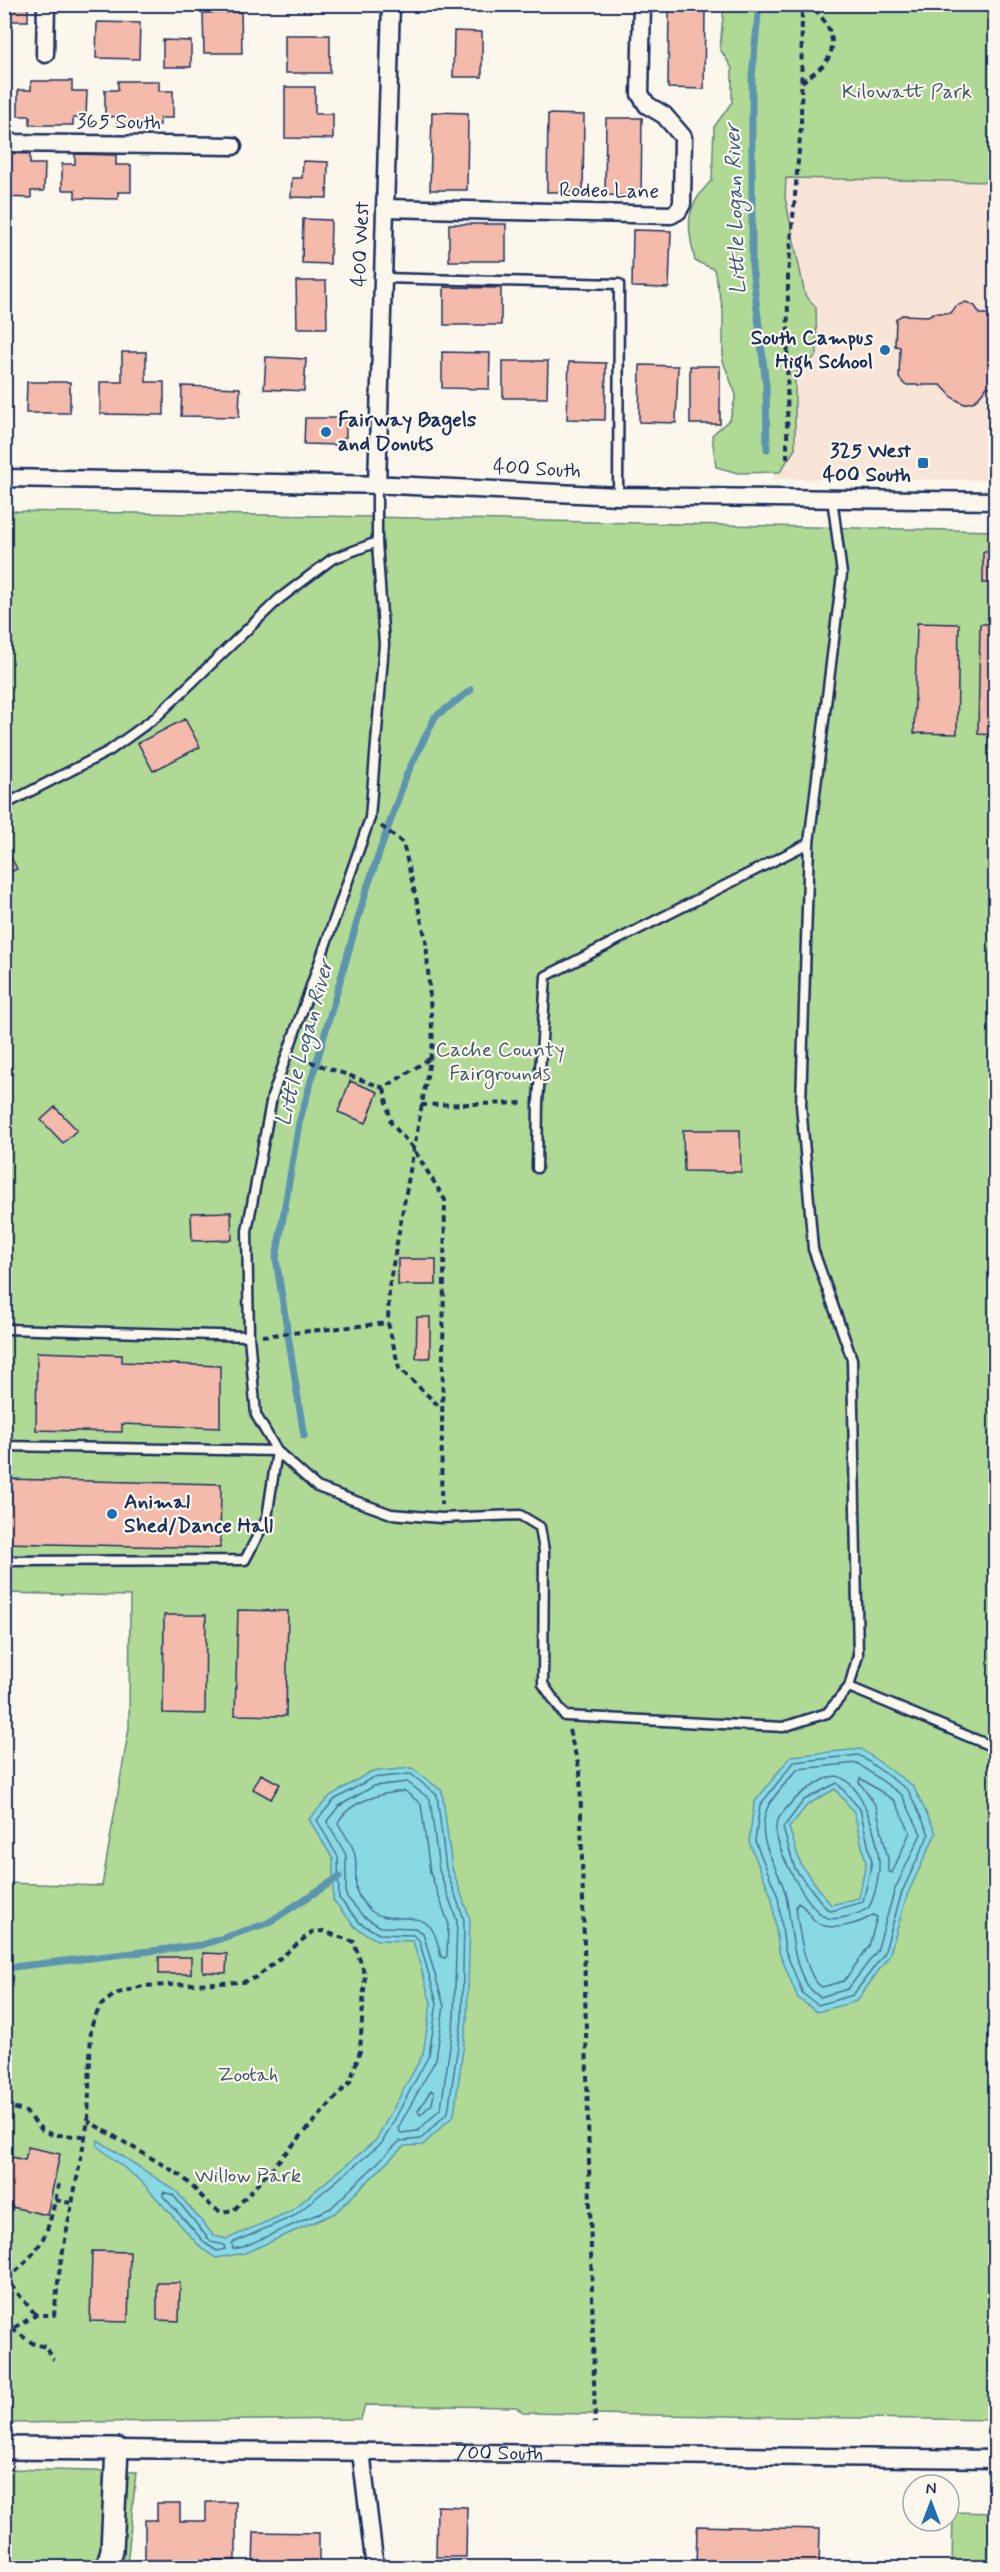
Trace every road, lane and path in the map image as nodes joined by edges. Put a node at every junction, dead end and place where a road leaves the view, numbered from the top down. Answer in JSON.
{"nodes":[{"id":1,"x":46,"y":4,"type":"edge"},
{"id":2,"x":391,"y":4,"type":"edge"},
{"id":3,"x":642,"y":4,"type":"edge"},
{"id":4,"x":802,"y":4,"type":"edge"},
{"id":5,"x":810,"y":4,"type":"edge"},
{"id":6,"x":45,"y":54,"type":"dead end"},
{"id":7,"x":802,"y":82,"type":"junction"},
{"id":8,"x":4,"y":142,"type":"edge"},
{"id":9,"x":233,"y":146,"type":"dead end"},
{"id":10,"x":385,"y":208,"type":"junction"},
{"id":11,"x":382,"y":278,"type":"junction"},
{"id":12,"x":787,"y":459,"type":"dead end"},
{"id":13,"x":4,"y":478,"type":"edge"},
{"id":14,"x":377,"y":485,"type":"junction"},
{"id":15,"x":618,"y":496,"type":"junction"},
{"id":16,"x":832,"y":498,"type":"junction"},
{"id":17,"x":996,"y":501,"type":"edge"},
{"id":18,"x":377,"y":542,"type":"junction"},
{"id":19,"x":4,"y":805,"type":"edge"},
{"id":20,"x":370,"y":818,"type":"junction"},
{"id":21,"x":809,"y":843,"type":"junction"},
{"id":22,"x":430,"y":1058,"type":"junction"},
{"id":23,"x":302,"y":1059,"type":"dead end"},
{"id":24,"x":384,"y":1088,"type":"junction"},
{"id":25,"x":538,"y":1103,"type":"junction"},
{"id":26,"x":421,"y":1104,"type":"junction"},
{"id":27,"x":413,"y":1148,"type":"junction"},
{"id":28,"x":537,"y":1168,"type":"dead end"},
{"id":29,"x":388,"y":1323,"type":"junction"},
{"id":30,"x":4,"y":1329,"type":"edge"},
{"id":31,"x":249,"y":1336,"type":"junction"},
{"id":32,"x":268,"y":1336,"type":"dead end"},
{"id":33,"x":442,"y":1409,"type":"junction"},
{"id":34,"x":4,"y":1446,"type":"edge"},
{"id":35,"x":277,"y":1451,"type":"junction"},
{"id":36,"x":441,"y":1518,"type":"junction"},
{"id":37,"x":4,"y":1561,"type":"edge"},
{"id":38,"x":849,"y":1687,"type":"junction"},
{"id":39,"x":565,"y":1716,"type":"junction"},
{"id":40,"x":996,"y":1748,"type":"edge"},
{"id":41,"x":4,"y":2105,"type":"edge"},
{"id":42,"x":88,"y":2121,"type":"junction"},
{"id":43,"x":85,"y":2136,"type":"junction"},
{"id":44,"x":59,"y":2184,"type":"dead end"},
{"id":45,"x":55,"y":2200,"type":"junction"},
{"id":46,"x":71,"y":2203,"type":"junction"},
{"id":47,"x":6,"y":2278,"type":"edge"},
{"id":48,"x":36,"y":2315,"type":"junction"},
{"id":49,"x":4,"y":2328,"type":"edge"},
{"id":50,"x":12,"y":2329,"type":"junction"},
{"id":51,"x":54,"y":2360,"type":"dead end"},
{"id":52,"x":595,"y":2423,"type":"dead end"},
{"id":53,"x":4,"y":2448,"type":"edge"},
{"id":54,"x":117,"y":2449,"type":"junction"},
{"id":55,"x":362,"y":2452,"type":"junction"},
{"id":56,"x":996,"y":2459,"type":"edge"},
{"id":57,"x":107,"y":2568,"type":"edge"},
{"id":58,"x":375,"y":2568,"type":"edge"}],
"edges":[{"from":1,"to":6,"type":"street"},
{"from":2,"to":10,"type":"street","name":"400 West"},
{"from":3,"to":10,"type":"street","name":"Rodeo Lane"},
{"from":4,"to":7,"type":"path"},
{"from":5,"to":7,"type":"path"},
{"from":7,"to":12,"type":"path"},
{"from":8,"to":9,"type":"street","name":"365 South"},
{"from":10,"to":11,"type":"street","name":"400 West"},
{"from":11,"to":14,"type":"street","name":"400 West"},
{"from":11,"to":15,"type":"lane"},
{"from":13,"to":14,"type":"street","name":"400 South"},
{"from":14,"to":15,"type":"street","name":"400 South"},
{"from":14,"to":18,"type":"lane"},
{"from":15,"to":16,"type":"street","name":"400 South"},
{"from":16,"to":17,"type":"street","name":"400 South"},
{"from":16,"to":21,"type":"lane"},
{"from":18,"to":19,"type":"lane"},
{"from":18,"to":20,"type":"lane"},
{"from":20,"to":22,"type":"path"},
{"from":20,"to":31,"type":"lane"},
{"from":21,"to":25,"type":"lane"},
{"from":21,"to":38,"type":"lane"},
{"from":22,"to":24,"type":"path"},
{"from":22,"to":26,"type":"path"},
{"from":23,"to":24,"type":"path"},
{"from":24,"to":27,"type":"path"},
{"from":25,"to":26,"type":"path"},
{"from":25,"to":28,"type":"lane"},
{"from":26,"to":27,"type":"path"},
{"from":27,"to":29,"type":"path"},
{"from":27,"to":33,"type":"path"},
{"from":29,"to":32,"type":"path"},
{"from":29,"to":33,"type":"path"},
{"from":30,"to":31,"type":"lane"},
{"from":31,"to":35,"type":"lane"},
{"from":33,"to":36,"type":"path"},
{"from":34,"to":35,"type":"lane"},
{"from":35,"to":36,"type":"lane"},
{"from":35,"to":37,"type":"lane"},
{"from":36,"to":39,"type":"lane"},
{"from":38,"to":39,"type":"lane"},
{"from":38,"to":40,"type":"lane"},
{"from":39,"to":52,"type":"path"},
{"from":41,"to":43,"type":"path"},
{"from":42,"to":42,"type":"path"},
{"from":42,"to":43,"type":"path"},
{"from":43,"to":46,"type":"path"},
{"from":44,"to":45,"type":"path"},
{"from":45,"to":46,"type":"path"},
{"from":45,"to":47,"type":"path"},
{"from":46,"to":48,"type":"path"},
{"from":47,"to":48,"type":"path"},
{"from":48,"to":50,"type":"path"},
{"from":49,"to":50,"type":"path"},
{"from":50,"to":51,"type":"path"},
{"from":53,"to":54,"type":"street","name":"700 South"},
{"from":54,"to":55,"type":"street","name":"700 South"},
{"from":54,"to":57,"type":"street"},
{"from":55,"to":56,"type":"street","name":"700 South"},
{"from":55,"to":58,"type":"street"}]}
